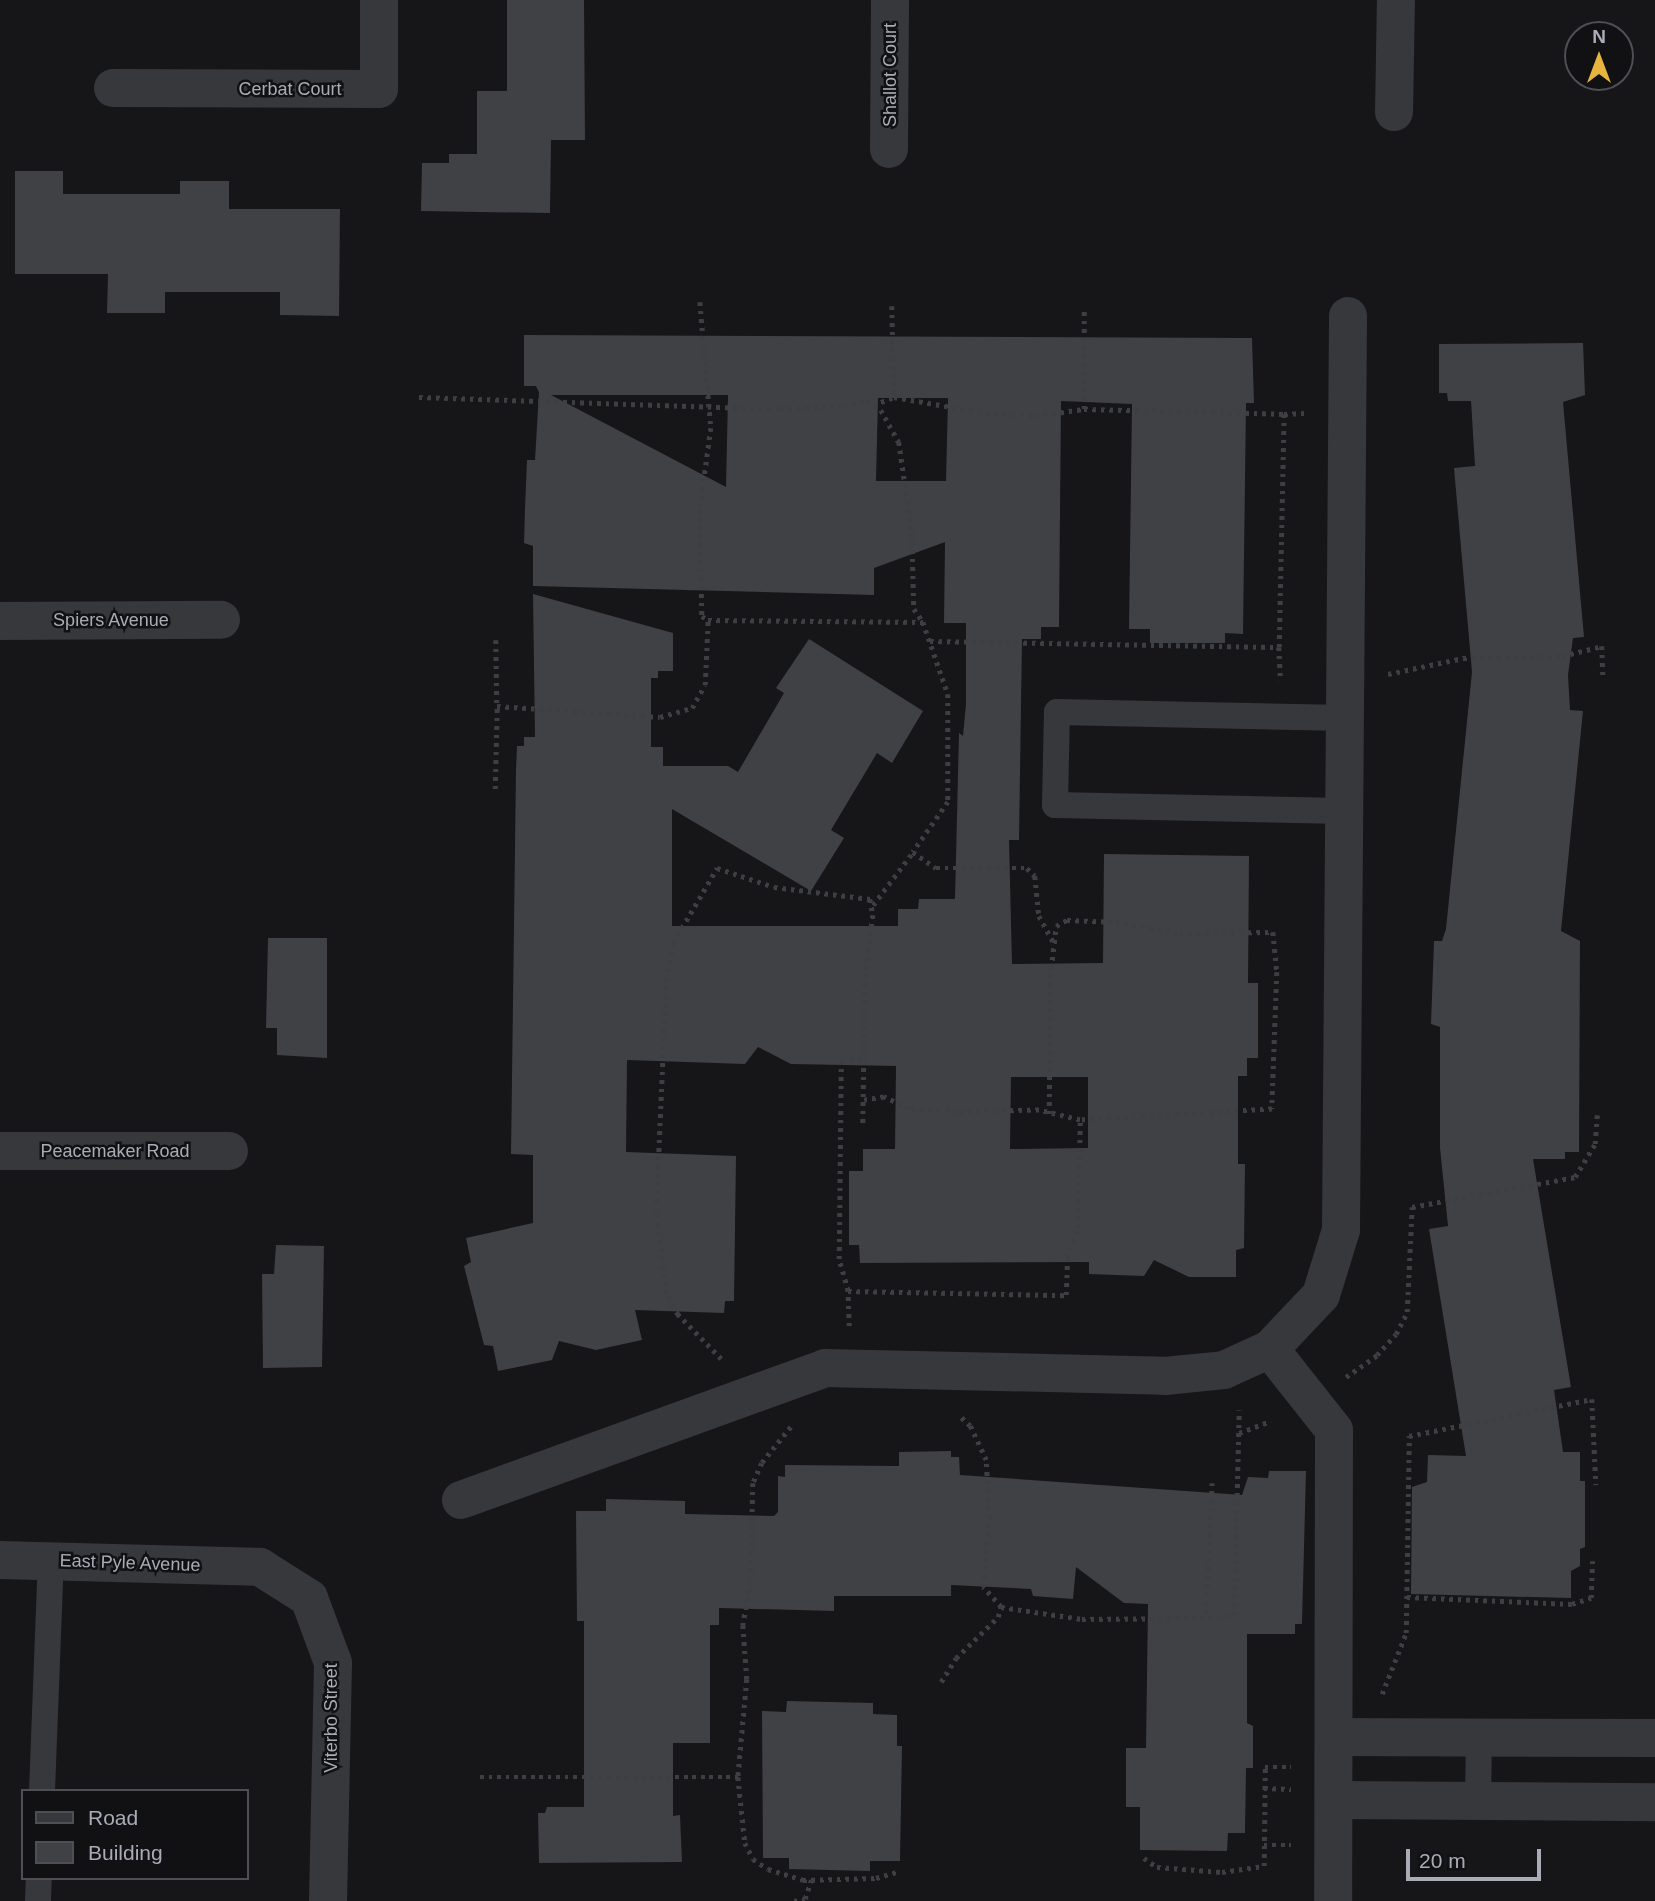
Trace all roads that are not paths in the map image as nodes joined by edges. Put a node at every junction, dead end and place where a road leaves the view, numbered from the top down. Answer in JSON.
{"nodes":[{"id":1,"x":379,"y":0,"type":"edge"},
{"id":2,"x":890,"y":0,"type":"edge"},
{"id":3,"x":1396,"y":0,"type":"edge"},
{"id":4,"x":113,"y":88,"type":"dead end"},
{"id":5,"x":1394,"y":111,"type":"dead end"},
{"id":6,"x":889,"y":149,"type":"dead end"},
{"id":7,"x":1348,"y":316,"type":"dead end"},
{"id":8,"x":221,"y":620,"type":"dead end"},
{"id":9,"x":0,"y":621,"type":"edge"},
{"id":10,"x":1345,"y":718,"type":"junction"},
{"id":11,"x":1344,"y":811,"type":"junction"},
{"id":12,"x":0,"y":1151,"type":"edge"},
{"id":13,"x":229,"y":1151,"type":"dead end"},
{"id":14,"x":1253,"y":1357,"type":"junction"},
{"id":15,"x":461,"y":1500,"type":"dead end"},
{"id":16,"x":0,"y":1560,"type":"edge"},
{"id":17,"x":51,"y":1561,"type":"junction"},
{"id":18,"x":260,"y":1567,"type":"joint"},
{"id":19,"x":1479,"y":1737,"type":"junction"},
{"id":20,"x":1655,"y":1738,"type":"edge"},
{"id":21,"x":1334,"y":1768,"type":"junction"},
{"id":22,"x":42,"y":1789,"type":"edge"},
{"id":23,"x":1478,"y":1801,"type":"junction"},
{"id":24,"x":1655,"y":1802,"type":"edge"},
{"id":25,"x":39,"y":1880,"type":"edge"},
{"id":26,"x":38,"y":1901,"type":"edge"},
{"id":27,"x":328,"y":1901,"type":"edge"},
{"id":28,"x":1333,"y":1901,"type":"edge"}],
"edges":[{"from":1,"to":4,"type":"street","name":"Cerbat Court"},
{"from":2,"to":6,"type":"street","name":"Shallot Court"},
{"from":3,"to":5,"type":"street"},
{"from":7,"to":10,"type":"street"},
{"from":8,"to":9,"type":"street","name":"Spiers Avenue"},
{"from":10,"to":11,"type":"street"},
{"from":10,"to":11,"type":"lane"},
{"from":11,"to":14,"type":"street"},
{"from":12,"to":13,"type":"street","name":"Peacemaker Road"},
{"from":14,"to":15,"type":"street"},
{"from":14,"to":21,"type":"street"},
{"from":16,"to":17,"type":"street","name":"East Pyle Avenue"},
{"from":17,"to":18,"type":"street","name":"East Pyle Avenue"},
{"from":17,"to":22,"type":"lane"},
{"from":18,"to":27,"type":"street","name":"Viterbo Street"},
{"from":19,"to":20,"type":"street"},
{"from":19,"to":21,"type":"street"},
{"from":19,"to":23,"type":"lane"},
{"from":21,"to":23,"type":"street"},
{"from":21,"to":28,"type":"street"},
{"from":23,"to":24,"type":"street"},
{"from":25,"to":26,"type":"lane"}]}
